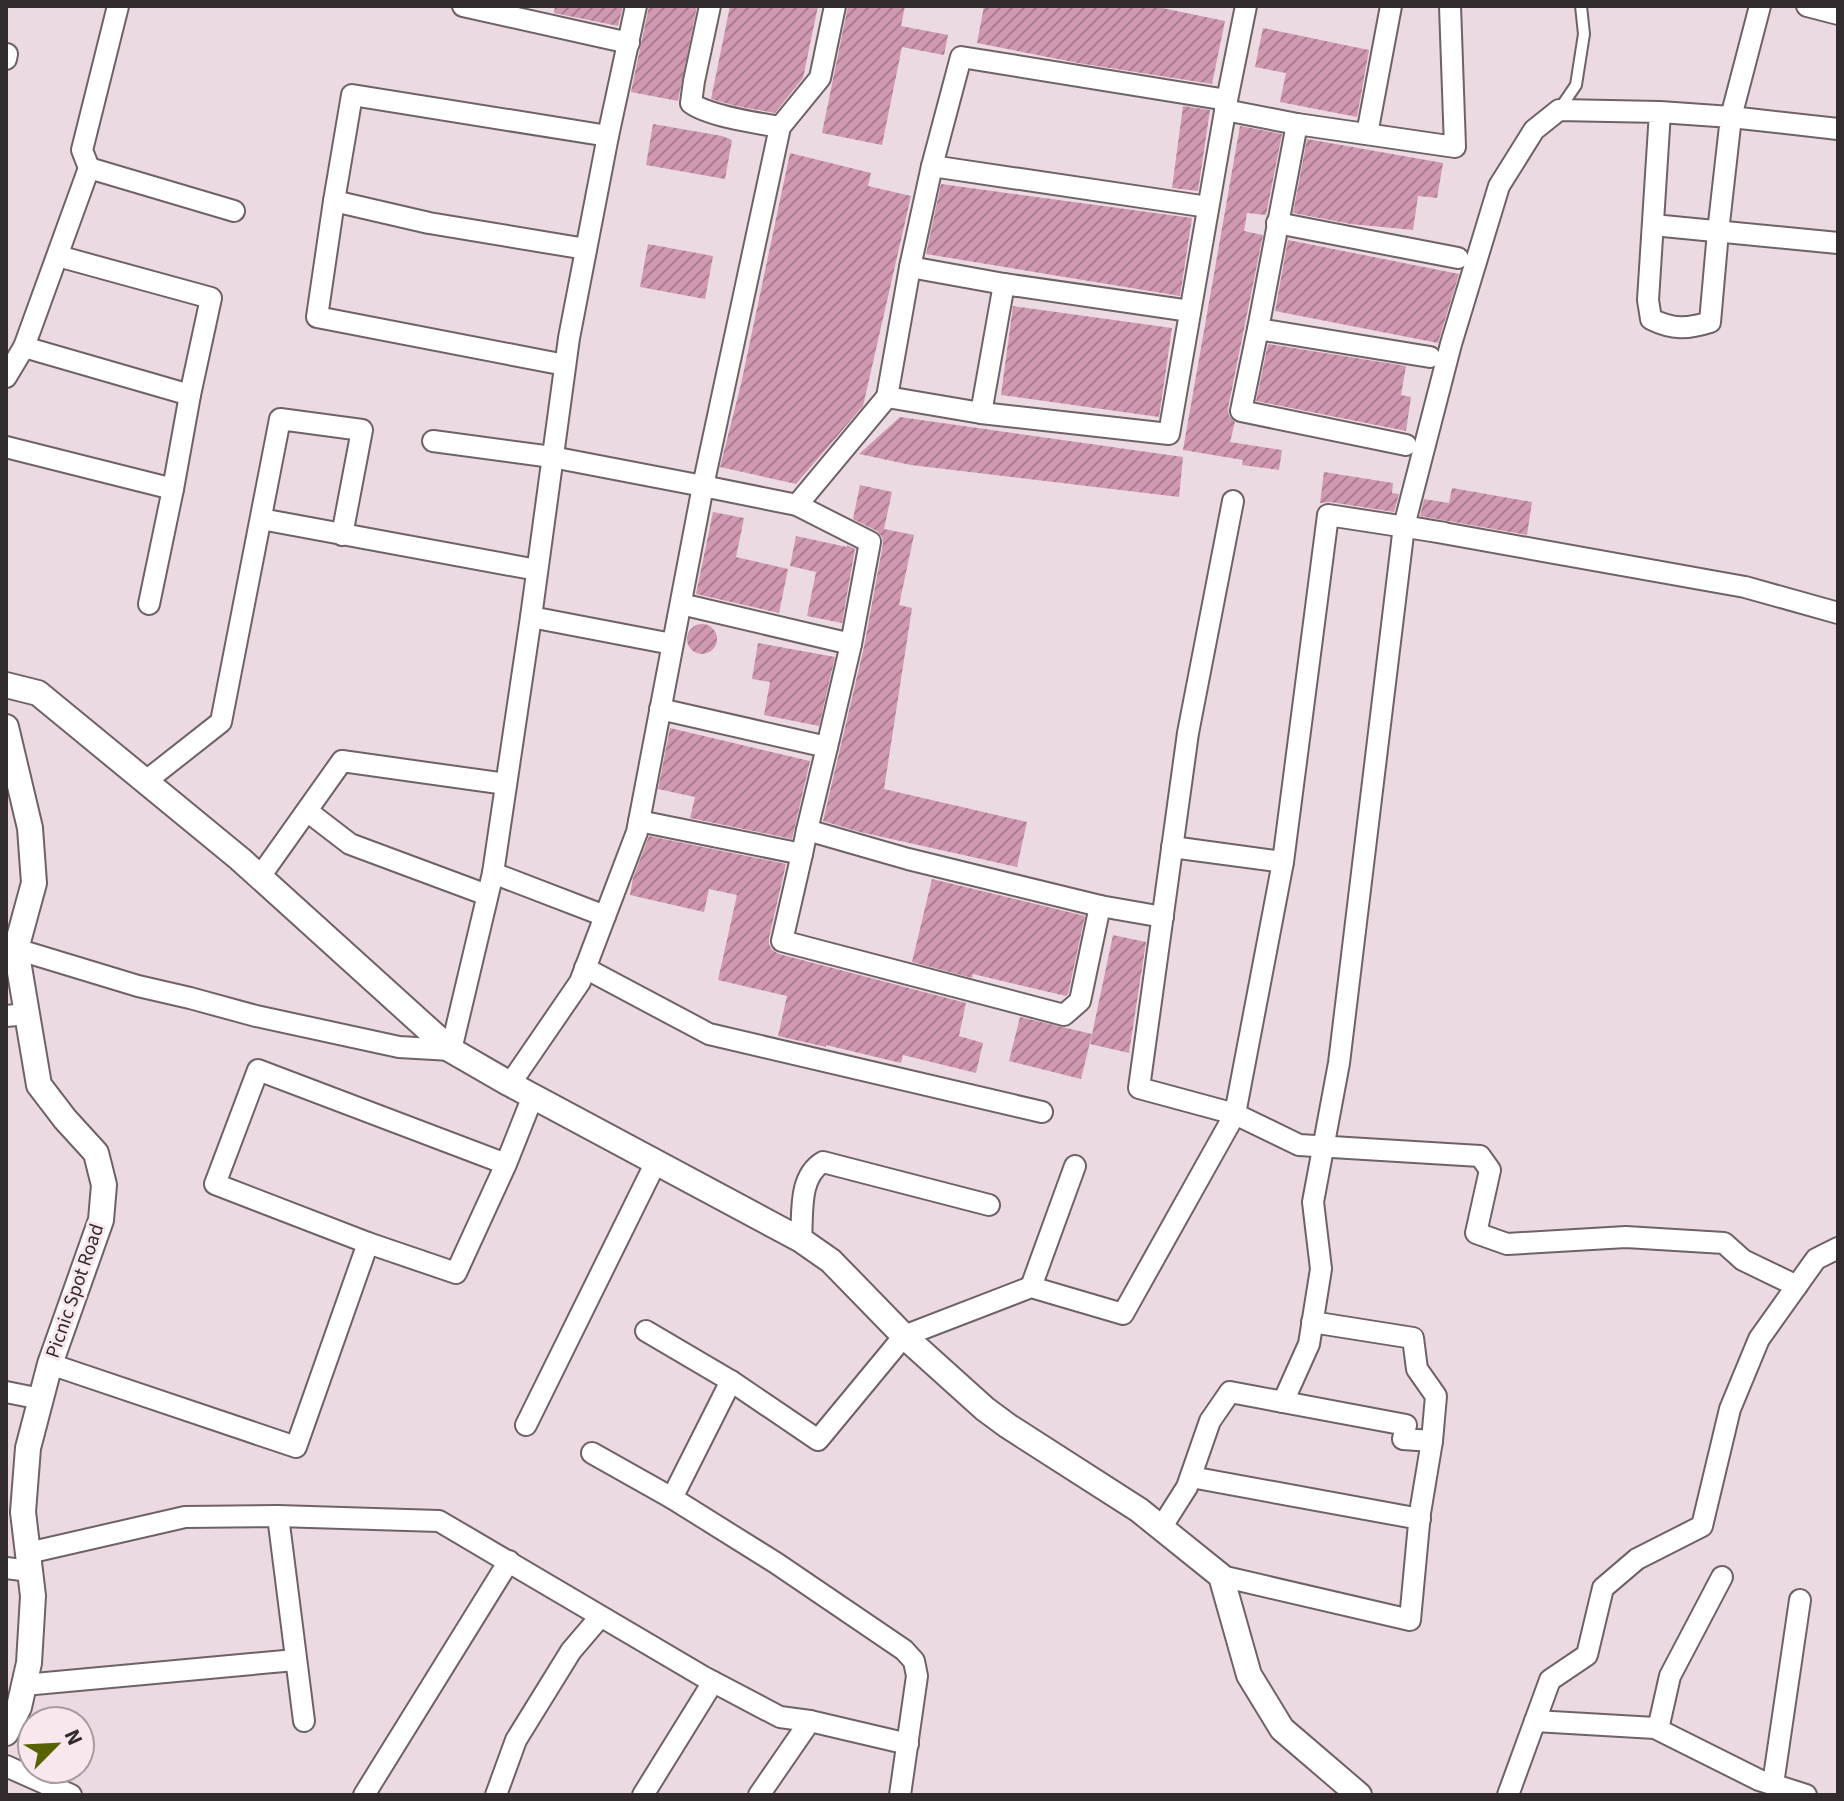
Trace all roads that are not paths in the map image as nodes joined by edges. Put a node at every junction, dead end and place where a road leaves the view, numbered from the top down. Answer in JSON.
{"nodes":[{"id":1,"x":118,"y":6,"type":"edge"},
{"id":2,"x":463,"y":6,"type":"edge"},
{"id":3,"x":636,"y":6,"type":"edge"},
{"id":4,"x":710,"y":6,"type":"edge"},
{"id":5,"x":835,"y":6,"type":"edge"},
{"id":6,"x":1246,"y":6,"type":"edge"},
{"id":7,"x":1391,"y":6,"type":"edge"},
{"id":8,"x":1450,"y":6,"type":"edge"},
{"id":9,"x":1581,"y":6,"type":"edge"},
{"id":10,"x":1760,"y":6,"type":"edge"},
{"id":11,"x":1807,"y":6,"type":"edge"},
{"id":12,"x":1838,"y":14,"type":"edge"},
{"id":13,"x":629,"y":43,"type":"junction"},
{"id":14,"x":1226,"y":105,"type":"junction"},
{"id":15,"x":1559,"y":110,"type":"junction"},
{"id":16,"x":1660,"y":112,"type":"junction"},
{"id":17,"x":1731,"y":117,"type":"junction"},
{"id":18,"x":1297,"y":124,"type":"junction"},
{"id":19,"x":780,"y":127,"type":"junction"},
{"id":20,"x":1838,"y":129,"type":"edge"},
{"id":21,"x":1367,"y":134,"type":"junction"},
{"id":22,"x":608,"y":136,"type":"junction"},
{"id":23,"x":932,"y":166,"type":"junction"},
{"id":24,"x":89,"y":168,"type":"junction"},
{"id":25,"x":334,"y":201,"type":"junction"},
{"id":26,"x":1208,"y":207,"type":"junction"},
{"id":27,"x":234,"y":211,"type":"dead end"},
{"id":28,"x":1277,"y":223,"type":"junction"},
{"id":29,"x":1653,"y":225,"type":"junction"},
{"id":30,"x":1718,"y":232,"type":"junction"},
{"id":31,"x":1838,"y":243,"type":"edge"},
{"id":32,"x":586,"y":249,"type":"junction"},
{"id":33,"x":58,"y":256,"type":"junction"},
{"id":34,"x":1458,"y":258,"type":"dead end"},
{"id":35,"x":910,"y":267,"type":"junction"},
{"id":36,"x":1004,"y":284,"type":"junction"},
{"id":37,"x":1190,"y":311,"type":"junction"},
{"id":38,"x":1258,"y":329,"type":"junction"},
{"id":39,"x":24,"y":347,"type":"junction"},
{"id":40,"x":1430,"y":357,"type":"dead end"},
{"id":41,"x":565,"y":365,"type":"junction"},
{"id":42,"x":6,"y":377,"type":"edge"},
{"id":43,"x":190,"y":395,"type":"junction"},
{"id":44,"x":887,"y":397,"type":"junction"},
{"id":45,"x":981,"y":413,"type":"junction"},
{"id":46,"x":433,"y":441,"type":"dead end"},
{"id":47,"x":1406,"y":445,"type":"dead end"},
{"id":48,"x":6,"y":447,"type":"edge"},
{"id":49,"x":552,"y":457,"type":"junction"},
{"id":50,"x":703,"y":486,"type":"junction"},
{"id":51,"x":173,"y":489,"type":"junction"},
{"id":52,"x":1233,"y":501,"type":"dead end"},
{"id":53,"x":797,"y":505,"type":"junction"},
{"id":54,"x":261,"y":519,"type":"junction"},
{"id":55,"x":1404,"y":526,"type":"junction"},
{"id":56,"x":342,"y":535,"type":"junction"},
{"id":57,"x":537,"y":570,"type":"junction"},
{"id":58,"x":149,"y":604,"type":"dead end"},
{"id":59,"x":681,"y":604,"type":"junction"},
{"id":60,"x":1838,"y":613,"type":"edge"},
{"id":61,"x":531,"y":617,"type":"junction"},
{"id":62,"x":672,"y":644,"type":"junction"},
{"id":63,"x":851,"y":644,"type":"junction"},
{"id":64,"x":6,"y":685,"type":"edge"},
{"id":65,"x":660,"y":709,"type":"junction"},
{"id":66,"x":6,"y":727,"type":"edge"},
{"id":67,"x":827,"y":747,"type":"junction"},
{"id":68,"x":146,"y":781,"type":"junction"},
{"id":69,"x":506,"y":784,"type":"junction"},
{"id":70,"x":14,"y":791,"type":"edge"},
{"id":71,"x":307,"y":811,"type":"junction"},
{"id":72,"x":639,"y":821,"type":"junction"},
{"id":73,"x":807,"y":830,"type":"junction"},
{"id":74,"x":1172,"y":847,"type":"junction"},
{"id":75,"x":802,"y":854,"type":"junction"},
{"id":76,"x":1283,"y":862,"type":"junction"},
{"id":77,"x":493,"y":873,"type":"junction"},
{"id":78,"x":259,"y":878,"type":"junction"},
{"id":79,"x":487,"y":895,"type":"junction"},
{"id":80,"x":1100,"y":906,"type":"junction"},
{"id":81,"x":605,"y":916,"type":"junction"},
{"id":82,"x":1163,"y":917,"type":"junction"},
{"id":83,"x":13,"y":942,"type":"edge"},
{"id":84,"x":585,"y":968,"type":"junction"},
{"id":85,"x":16,"y":1015,"type":"edge"},
{"id":86,"x":451,"y":1050,"type":"junction"},
{"id":87,"x":510,"y":1084,"type":"junction"},
{"id":88,"x":533,"y":1096,"type":"junction"},
{"id":89,"x":1042,"y":1112,"type":"dead end"},
{"id":90,"x":1235,"y":1114,"type":"junction"},
{"id":91,"x":1323,"y":1146,"type":"junction"},
{"id":92,"x":656,"y":1162,"type":"junction"},
{"id":93,"x":506,"y":1164,"type":"junction"},
{"id":94,"x":1075,"y":1166,"type":"dead end"},
{"id":95,"x":989,"y":1205,"type":"dead end"},
{"id":96,"x":801,"y":1240,"type":"junction"},
{"id":97,"x":368,"y":1243,"type":"junction"},
{"id":98,"x":1838,"y":1248,"type":"edge"},
{"id":99,"x":1797,"y":1286,"type":"junction"},
{"id":100,"x":1031,"y":1287,"type":"junction"},
{"id":101,"x":1312,"y":1322,"type":"junction"},
{"id":102,"x":646,"y":1331,"type":"dead end"},
{"id":103,"x":904,"y":1336,"type":"junction"},
{"id":104,"x":50,"y":1364,"type":"junction"},
{"id":105,"x":731,"y":1381,"type":"junction"},
{"id":106,"x":6,"y":1392,"type":"edge"},
{"id":107,"x":41,"y":1399,"type":"junction"},
{"id":108,"x":1283,"y":1402,"type":"junction"},
{"id":109,"x":526,"y":1425,"type":"dead end"},
{"id":110,"x":1432,"y":1441,"type":"junction"},
{"id":111,"x":592,"y":1453,"type":"dead end"},
{"id":112,"x":1191,"y":1477,"type":"junction"},
{"id":113,"x":672,"y":1498,"type":"junction"},
{"id":114,"x":278,"y":1516,"type":"junction"},
{"id":115,"x":1420,"y":1519,"type":"junction"},
{"id":116,"x":1161,"y":1528,"type":"junction"},
{"id":117,"x":509,"y":1561,"type":"junction"},
{"id":118,"x":22,"y":1564,"type":"edge"},
{"id":119,"x":1221,"y":1576,"type":"junction"},
{"id":120,"x":1722,"y":1577,"type":"dead end"},
{"id":121,"x":1800,"y":1600,"type":"dead end"},
{"id":122,"x":600,"y":1617,"type":"junction"},
{"id":123,"x":295,"y":1660,"type":"junction"},
{"id":124,"x":713,"y":1682,"type":"junction"},
{"id":125,"x":24,"y":1685,"type":"junction"},
{"id":126,"x":304,"y":1721,"type":"dead end"},
{"id":127,"x":810,"y":1721,"type":"junction"},
{"id":128,"x":1535,"y":1721,"type":"junction"},
{"id":129,"x":1658,"y":1729,"type":"junction"},
{"id":130,"x":6,"y":1733,"type":"edge"},
{"id":131,"x":908,"y":1744,"type":"junction"},
{"id":132,"x":6,"y":1766,"type":"edge"},
{"id":133,"x":1773,"y":1784,"type":"junction"},
{"id":134,"x":71,"y":1795,"type":"edge"},
{"id":135,"x":364,"y":1795,"type":"edge"},
{"id":136,"x":496,"y":1795,"type":"edge"},
{"id":137,"x":643,"y":1795,"type":"edge"},
{"id":138,"x":759,"y":1795,"type":"edge"},
{"id":139,"x":900,"y":1795,"type":"edge"},
{"id":140,"x":1359,"y":1795,"type":"edge"},
{"id":141,"x":1508,"y":1795,"type":"edge"},
{"id":142,"x":1806,"y":1795,"type":"edge"}],
"edges":[{"from":1,"to":24,"type":"street"},
{"from":2,"to":13,"type":"street"},
{"from":3,"to":13,"type":"street"},
{"from":4,"to":19,"type":"street"},
{"from":5,"to":19,"type":"street"},
{"from":6,"to":14,"type":"street"},
{"from":7,"to":21,"type":"street"},
{"from":8,"to":21,"type":"street"},
{"from":9,"to":15,"type":"lane"},
{"from":10,"to":17,"type":"street"},
{"from":11,"to":12,"type":"street"},
{"from":13,"to":22,"type":"street"},
{"from":14,"to":18,"type":"street"},
{"from":14,"to":23,"type":"street"},
{"from":14,"to":26,"type":"street"},
{"from":15,"to":16,"type":"street"},
{"from":15,"to":55,"type":"street"},
{"from":16,"to":17,"type":"street"},
{"from":16,"to":29,"type":"street"},
{"from":17,"to":20,"type":"street"},
{"from":17,"to":30,"type":"street"},
{"from":18,"to":21,"type":"street"},
{"from":18,"to":28,"type":"street"},
{"from":19,"to":50,"type":"street"},
{"from":22,"to":25,"type":"street"},
{"from":22,"to":32,"type":"street"},
{"from":23,"to":26,"type":"street"},
{"from":23,"to":35,"type":"street"},
{"from":24,"to":27,"type":"street"},
{"from":24,"to":33,"type":"street"},
{"from":25,"to":32,"type":"street"},
{"from":25,"to":41,"type":"street"},
{"from":26,"to":37,"type":"street"},
{"from":28,"to":34,"type":"street"},
{"from":28,"to":38,"type":"street"},
{"from":29,"to":30,"type":"street"},
{"from":29,"to":30,"type":"street"},
{"from":30,"to":31,"type":"street"},
{"from":32,"to":41,"type":"street"},
{"from":33,"to":39,"type":"street"},
{"from":33,"to":43,"type":"street"},
{"from":35,"to":36,"type":"street"},
{"from":35,"to":44,"type":"street"},
{"from":36,"to":37,"type":"street"},
{"from":36,"to":45,"type":"street"},
{"from":37,"to":45,"type":"street"},
{"from":38,"to":40,"type":"street"},
{"from":38,"to":47,"type":"street"},
{"from":39,"to":42,"type":"street"},
{"from":39,"to":43,"type":"street"},
{"from":41,"to":49,"type":"street"},
{"from":43,"to":51,"type":"street"},
{"from":44,"to":45,"type":"street"},
{"from":44,"to":53,"type":"street"},
{"from":46,"to":49,"type":"street"},
{"from":48,"to":51,"type":"street"},
{"from":49,"to":50,"type":"street"},
{"from":49,"to":57,"type":"street"},
{"from":50,"to":53,"type":"street"},
{"from":50,"to":59,"type":"street"},
{"from":51,"to":58,"type":"street"},
{"from":52,"to":74,"type":"street"},
{"from":53,"to":63,"type":"street"},
{"from":54,"to":56,"type":"street"},
{"from":54,"to":56,"type":"street"},
{"from":54,"to":68,"type":"street"},
{"from":55,"to":60,"type":"street"},
{"from":55,"to":76,"type":"street"},
{"from":55,"to":91,"type":"street"},
{"from":56,"to":57,"type":"street"},
{"from":57,"to":61,"type":"street"},
{"from":59,"to":62,"type":"street"},
{"from":59,"to":63,"type":"street"},
{"from":61,"to":62,"type":"street"},
{"from":61,"to":69,"type":"street"},
{"from":62,"to":65,"type":"street"},
{"from":63,"to":67,"type":"street"},
{"from":64,"to":68,"type":"street"},
{"from":65,"to":67,"type":"street"},
{"from":65,"to":72,"type":"street"},
{"from":66,"to":70,"type":"street","name":"Picnic Spot Road"},
{"from":67,"to":73,"type":"street"},
{"from":68,"to":78,"type":"street"},
{"from":69,"to":71,"type":"street"},
{"from":69,"to":77,"type":"street"},
{"from":70,"to":83,"type":"street","name":"Picnic Spot Road"},
{"from":71,"to":78,"type":"street"},
{"from":71,"to":79,"type":"street"},
{"from":72,"to":75,"type":"street"},
{"from":72,"to":81,"type":"street"},
{"from":73,"to":75,"type":"street"},
{"from":73,"to":80,"type":"street"},
{"from":74,"to":76,"type":"street"},
{"from":74,"to":82,"type":"street"},
{"from":75,"to":80,"type":"street"},
{"from":76,"to":90,"type":"street"},
{"from":77,"to":79,"type":"street"},
{"from":77,"to":81,"type":"street"},
{"from":78,"to":86,"type":"street"},
{"from":79,"to":86,"type":"street"},
{"from":80,"to":82,"type":"street"},
{"from":81,"to":84,"type":"street"},
{"from":82,"to":90,"type":"street"},
{"from":83,"to":85,"type":"street","name":"Picnic Spot Road"},
{"from":83,"to":86,"type":"street"},
{"from":84,"to":87,"type":"street"},
{"from":84,"to":89,"type":"street"},
{"from":85,"to":104,"type":"street","name":"Picnic Spot Road"},
{"from":86,"to":87,"type":"street"},
{"from":87,"to":88,"type":"street"},
{"from":88,"to":92,"type":"street"},
{"from":88,"to":93,"type":"street"},
{"from":90,"to":91,"type":"street"},
{"from":90,"to":100,"type":"street"},
{"from":91,"to":99,"type":"street"},
{"from":91,"to":101,"type":"street"},
{"from":92,"to":96,"type":"street"},
{"from":92,"to":109,"type":"street"},
{"from":93,"to":97,"type":"street"},
{"from":93,"to":97,"type":"street"},
{"from":94,"to":100,"type":"street"},
{"from":95,"to":96,"type":"street"},
{"from":96,"to":103,"type":"street"},
{"from":97,"to":104,"type":"street"},
{"from":98,"to":99,"type":"street"},
{"from":99,"to":128,"type":"street"},
{"from":100,"to":103,"type":"street"},
{"from":101,"to":108,"type":"street"},
{"from":101,"to":110,"type":"street"},
{"from":102,"to":105,"type":"street"},
{"from":103,"to":105,"type":"street"},
{"from":103,"to":116,"type":"street"},
{"from":104,"to":107,"type":"street","name":"Picnic Spot Road"},
{"from":105,"to":113,"type":"street"},
{"from":106,"to":107,"type":"street"},
{"from":107,"to":118,"type":"street","name":"Picnic Spot Road"},
{"from":108,"to":110,"type":"street"},
{"from":108,"to":112,"type":"street"},
{"from":110,"to":115,"type":"street"},
{"from":111,"to":113,"type":"street"},
{"from":112,"to":115,"type":"street"},
{"from":112,"to":116,"type":"street"},
{"from":113,"to":131,"type":"street"},
{"from":114,"to":117,"type":"street"},
{"from":114,"to":118,"type":"street"},
{"from":114,"to":123,"type":"street"},
{"from":115,"to":119,"type":"street"},
{"from":116,"to":119,"type":"street"},
{"from":117,"to":122,"type":"street"},
{"from":117,"to":135,"type":"street"},
{"from":118,"to":125,"type":"street","name":"Picnic Spot Road"},
{"from":119,"to":140,"type":"street"},
{"from":120,"to":129,"type":"street"},
{"from":121,"to":133,"type":"street"},
{"from":122,"to":124,"type":"street"},
{"from":122,"to":136,"type":"street"},
{"from":123,"to":125,"type":"street"},
{"from":123,"to":126,"type":"street"},
{"from":124,"to":127,"type":"street"},
{"from":124,"to":137,"type":"street"},
{"from":125,"to":130,"type":"street","name":"Picnic Spot Road"},
{"from":127,"to":131,"type":"street"},
{"from":127,"to":138,"type":"street"},
{"from":128,"to":129,"type":"street"},
{"from":128,"to":141,"type":"street"},
{"from":129,"to":133,"type":"street"},
{"from":131,"to":139,"type":"street"},
{"from":132,"to":134,"type":"street"},
{"from":133,"to":142,"type":"street"}]}
